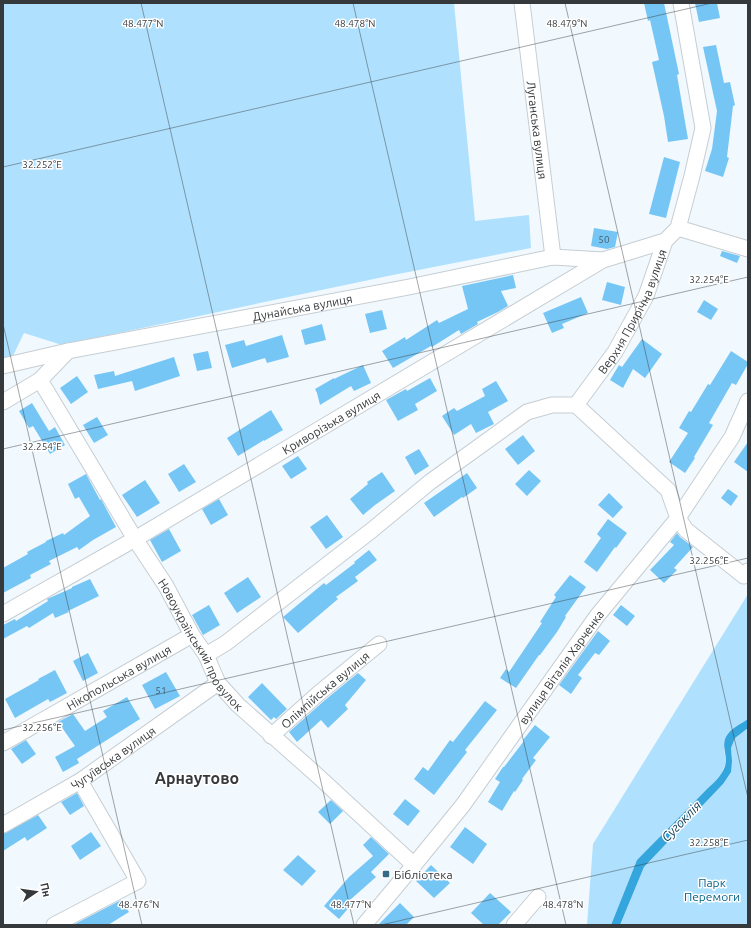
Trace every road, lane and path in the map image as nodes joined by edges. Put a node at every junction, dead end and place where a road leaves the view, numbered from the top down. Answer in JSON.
{"nodes":[{"id":1,"x":522,"y":3,"type":"edge"},
{"id":2,"x":681,"y":3,"type":"edge"},
{"id":3,"x":678,"y":228,"type":"junction"},
{"id":4,"x":664,"y":242,"type":"junction"},
{"id":5,"x":748,"y":249,"type":"edge"},
{"id":6,"x":553,"y":258,"type":"junction"},
{"id":7,"x":603,"y":260,"type":"junction"},
{"id":8,"x":68,"y":351,"type":"junction"},
{"id":9,"x":3,"y":366,"type":"edge"},
{"id":10,"x":40,"y":380,"type":"junction"},
{"id":11,"x":748,"y":401,"type":"edge"},
{"id":12,"x":3,"y":402,"type":"edge"},
{"id":13,"x":576,"y":405,"type":"junction"},
{"id":14,"x":678,"y":518,"type":"junction"},
{"id":15,"x":135,"y":539,"type":"junction"},
{"id":16,"x":746,"y":573,"type":"edge"},
{"id":17,"x":3,"y":614,"type":"edge"},
{"id":18,"x":192,"y":635,"type":"junction"},
{"id":19,"x":379,"y":644,"type":"dead end"},
{"id":20,"x":206,"y":655,"type":"junction"},
{"id":21,"x":218,"y":683,"type":"junction"},
{"id":22,"x":271,"y":736,"type":"junction"},
{"id":23,"x":3,"y":744,"type":"edge"},
{"id":24,"x":80,"y":781,"type":"junction"},
{"id":25,"x":3,"y":825,"type":"edge"},
{"id":26,"x":414,"y":865,"type":"junction"},
{"id":27,"x":538,"y":897,"type":"dead end"},
{"id":28,"x":54,"y":925,"type":"edge"},
{"id":29,"x":364,"y":925,"type":"edge"},
{"id":30,"x":514,"y":925,"type":"edge"}],
"edges":[{"from":1,"to":6,"type":"street","name":"Луганська вулиця"},
{"from":2,"to":3,"type":"street","name":"Верхня Прирічна вулиця"},
{"from":3,"to":4,"type":"street","name":"Верхня Прирічна вулиця"},
{"from":3,"to":5,"type":"street"},
{"from":4,"to":7,"type":"street","name":"Криворізька вулиця"},
{"from":4,"to":13,"type":"street","name":"Верхня Прирічна вулиця"},
{"from":6,"to":7,"type":"street","name":"Дунайська вулиця"},
{"from":6,"to":8,"type":"street","name":"Дунайська вулиця"},
{"from":7,"to":15,"type":"street","name":"Криворізька вулиця"},
{"from":8,"to":9,"type":"street","name":"Дунайська вулиця"},
{"from":8,"to":10,"type":"street"},
{"from":10,"to":12,"type":"street"},
{"from":10,"to":15,"type":"street","name":"Новоукраїнський провулок"},
{"from":11,"to":14,"type":"street","name":"вулиця Віталія Харченка"},
{"from":13,"to":14,"type":"street"},
{"from":13,"to":20,"type":"street"},
{"from":14,"to":16,"type":"street"},
{"from":14,"to":26,"type":"street","name":"вулиця Віталія Харченка"},
{"from":15,"to":17,"type":"street","name":"Криворізька вулиця"},
{"from":15,"to":18,"type":"street","name":"Новоукраїнський провулок"},
{"from":18,"to":20,"type":"street","name":"Новоукраїнський провулок"},
{"from":18,"to":23,"type":"street","name":"Нікопольська вулиця"},
{"from":19,"to":22,"type":"street","name":"Олімпійська вулиця"},
{"from":20,"to":21,"type":"street","name":"Новоукраїнський провулок"},
{"from":21,"to":22,"type":"street","name":"Новоукраїнський провулок"},
{"from":21,"to":24,"type":"street","name":"Чугуївська вулиця"},
{"from":22,"to":26,"type":"street","name":"Новоукраїнський провулок"},
{"from":24,"to":25,"type":"street","name":"Чугуївська вулиця"},
{"from":24,"to":28,"type":"street"},
{"from":26,"to":29,"type":"street","name":"вулиця Віталія Харченка"},
{"from":27,"to":30,"type":"street"}]}
